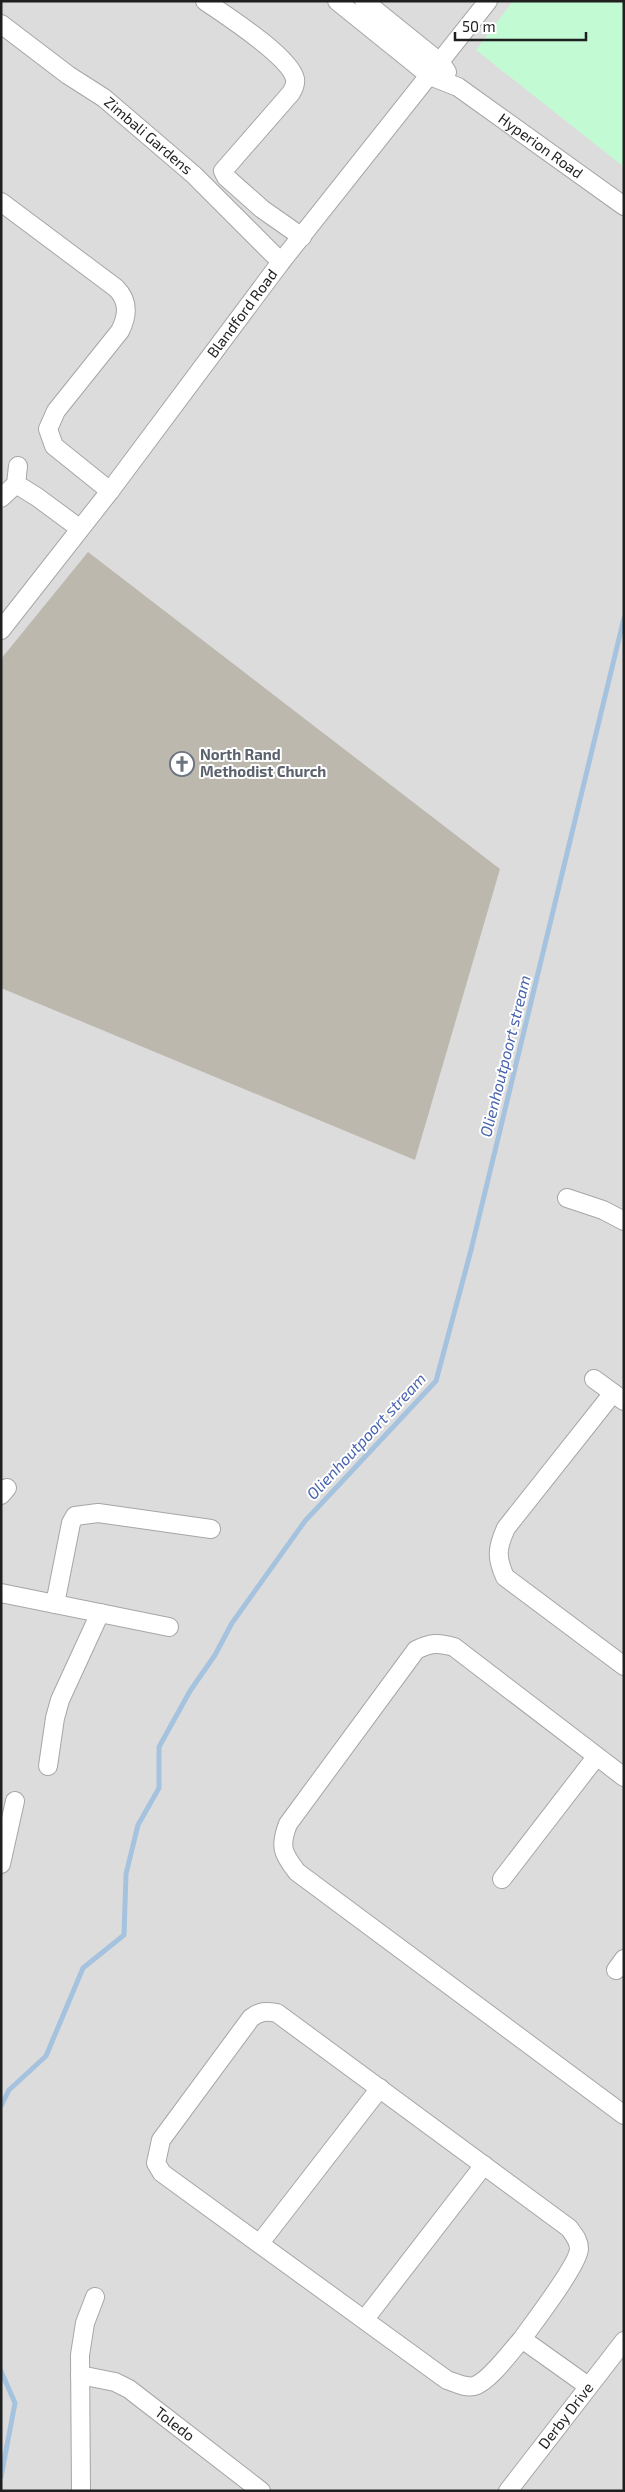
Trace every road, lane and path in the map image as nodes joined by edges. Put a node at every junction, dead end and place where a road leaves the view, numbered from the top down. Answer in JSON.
{"nodes":[{"id":1,"x":205,"y":1,"type":"edge"},
{"id":2,"x":337,"y":1,"type":"edge"},
{"id":3,"x":364,"y":1,"type":"edge"},
{"id":4,"x":488,"y":1,"type":"edge"},
{"id":5,"x":1,"y":24,"type":"edge"},
{"id":6,"x":435,"y":70,"type":"junction"},
{"id":7,"x":1,"y":202,"type":"edge"},
{"id":8,"x":624,"y":206,"type":"edge"},
{"id":9,"x":302,"y":237,"type":"junction"},
{"id":10,"x":282,"y":262,"type":"junction"},
{"id":11,"x":18,"y":466,"type":"dead end"},
{"id":12,"x":16,"y":484,"type":"junction"},
{"id":13,"x":110,"y":491,"type":"junction"},
{"id":14,"x":1,"y":498,"type":"edge"},
{"id":15,"x":79,"y":528,"type":"junction"},
{"id":16,"x":1,"y":630,"type":"edge"},
{"id":17,"x":567,"y":1198,"type":"dead end"},
{"id":18,"x":621,"y":1213,"type":"edge"},
{"id":19,"x":594,"y":1379,"type":"dead end"},
{"id":20,"x":618,"y":1397,"type":"edge"},
{"id":21,"x":211,"y":1529,"type":"dead end"},
{"id":22,"x":1,"y":1593,"type":"edge"},
{"id":23,"x":55,"y":1604,"type":"junction"},
{"id":24,"x":100,"y":1613,"type":"junction"},
{"id":25,"x":169,"y":1627,"type":"dead end"},
{"id":26,"x":624,"y":1666,"type":"edge"},
{"id":27,"x":596,"y":1757,"type":"junction"},
{"id":28,"x":48,"y":1766,"type":"dead end"},
{"id":29,"x":624,"y":1777,"type":"edge"},
{"id":30,"x":15,"y":1801,"type":"dead end"},
{"id":31,"x":2,"y":1862,"type":"edge"},
{"id":32,"x":502,"y":1879,"type":"dead end"},
{"id":33,"x":380,"y":2088,"type":"junction"},
{"id":34,"x":624,"y":2115,"type":"edge"},
{"id":35,"x":484,"y":2165,"type":"junction"},
{"id":36,"x":260,"y":2243,"type":"junction"},
{"id":37,"x":95,"y":2297,"type":"dead end"},
{"id":38,"x":365,"y":2319,"type":"junction"},
{"id":39,"x":522,"y":2339,"type":"junction"},
{"id":40,"x":624,"y":2341,"type":"edge"},
{"id":41,"x":80,"y":2375,"type":"junction"},
{"id":42,"x":588,"y":2386,"type":"junction"},
{"id":43,"x":81,"y":2491,"type":"edge"},
{"id":44,"x":261,"y":2491,"type":"edge"},
{"id":45,"x":508,"y":2491,"type":"edge"}],
"edges":[{"from":1,"to":9,"type":"street"},
{"from":2,"to":6,"type":"street","name":"Hyperion Road"},
{"from":3,"to":6,"type":"street","name":"Hyperion Road"},
{"from":4,"to":6,"type":"street","name":"Blandford Road"},
{"from":5,"to":10,"type":"street","name":"Zimbali Gardens"},
{"from":6,"to":8,"type":"street","name":"Hyperion Road"},
{"from":6,"to":9,"type":"street","name":"Blandford Road"},
{"from":7,"to":13,"type":"street"},
{"from":9,"to":10,"type":"street","name":"Blandford Road"},
{"from":10,"to":13,"type":"street","name":"Blandford Road"},
{"from":11,"to":12,"type":"street"},
{"from":12,"to":14,"type":"street"},
{"from":12,"to":15,"type":"street"},
{"from":13,"to":15,"type":"street","name":"Blandford Road"},
{"from":15,"to":16,"type":"street","name":"Blandford Road"},
{"from":17,"to":18,"type":"street"},
{"from":19,"to":20,"type":"street"},
{"from":20,"to":26,"type":"street"},
{"from":21,"to":23,"type":"street"},
{"from":22,"to":23,"type":"street"},
{"from":23,"to":24,"type":"street"},
{"from":24,"to":25,"type":"street"},
{"from":24,"to":28,"type":"street"},
{"from":27,"to":29,"type":"street"},
{"from":27,"to":32,"type":"street"},
{"from":27,"to":34,"type":"street"},
{"from":30,"to":31,"type":"street"},
{"from":33,"to":35,"type":"street"},
{"from":33,"to":36,"type":"street"},
{"from":33,"to":36,"type":"street"},
{"from":35,"to":38,"type":"street"},
{"from":35,"to":39,"type":"street"},
{"from":36,"to":38,"type":"street"},
{"from":37,"to":41,"type":"street"},
{"from":38,"to":39,"type":"street"},
{"from":39,"to":42,"type":"street"},
{"from":40,"to":42,"type":"street","name":"Derby Drive"},
{"from":41,"to":43,"type":"street"},
{"from":41,"to":44,"type":"street","name":"Toledo"},
{"from":42,"to":45,"type":"street","name":"Derby Drive"}]}
